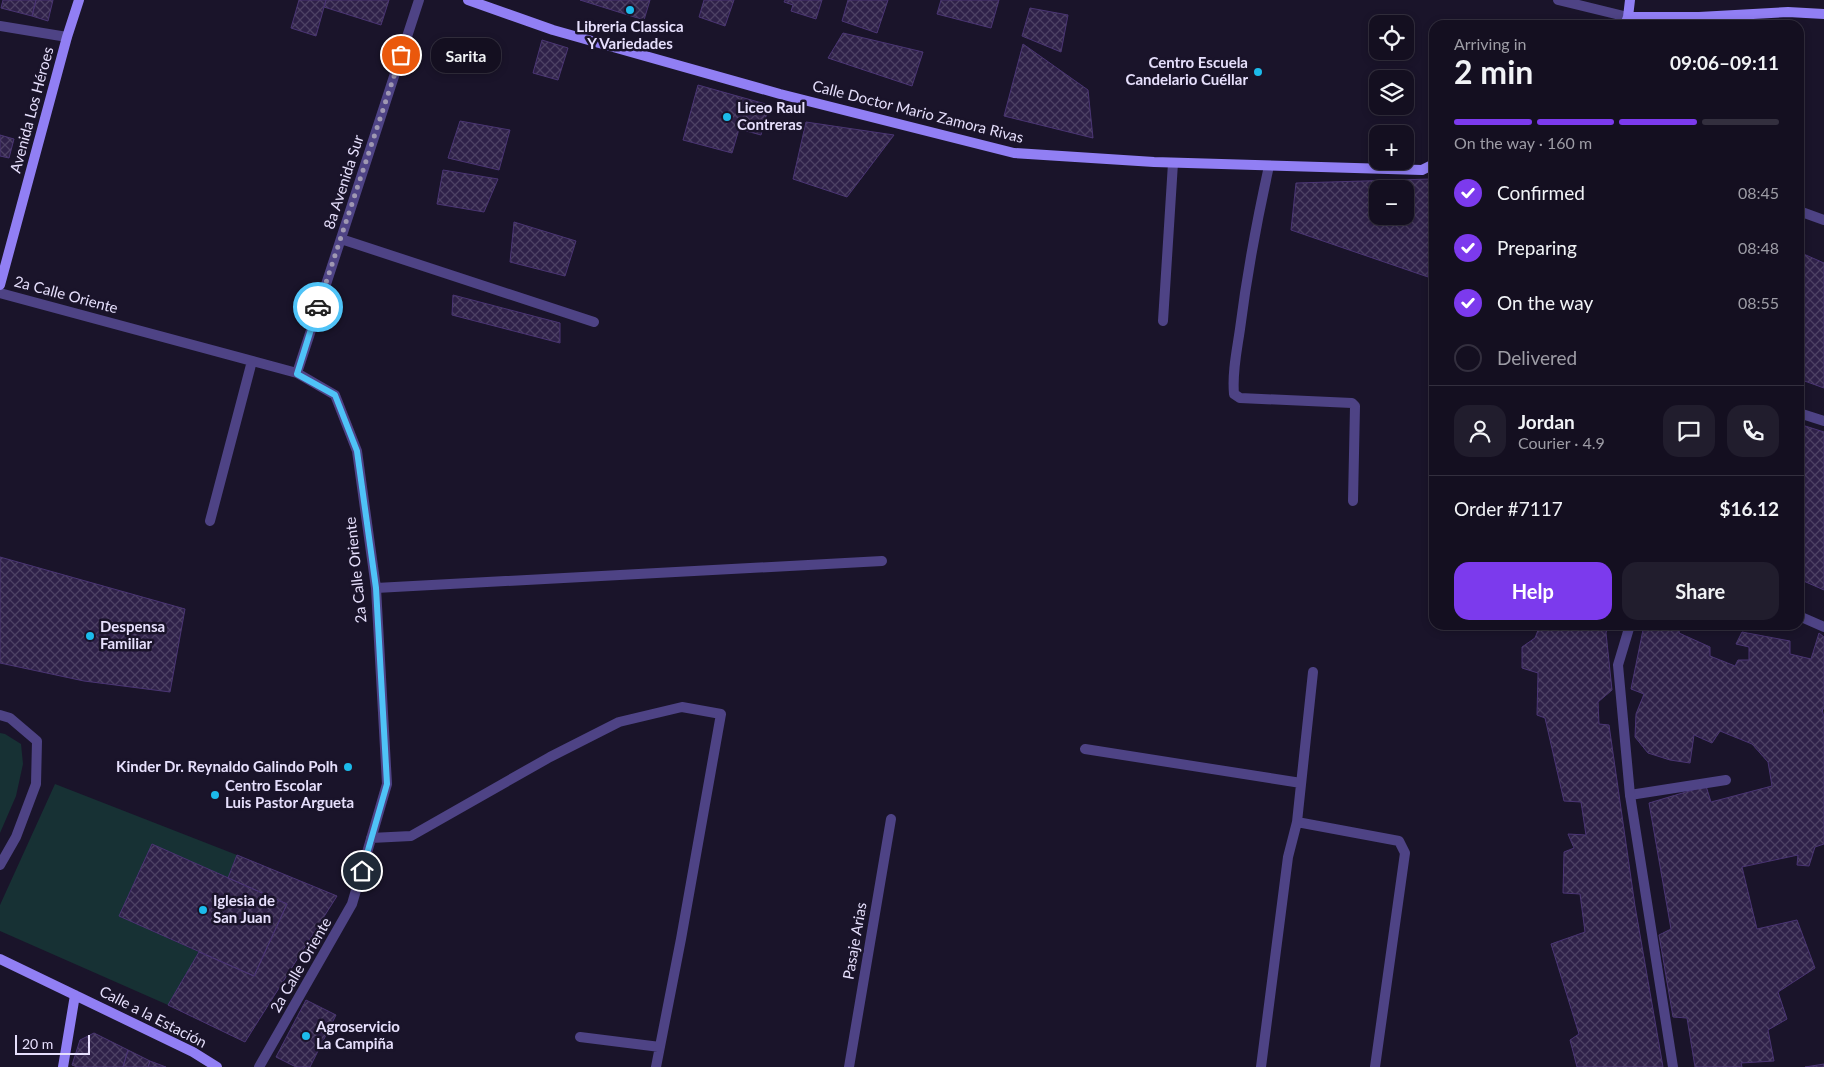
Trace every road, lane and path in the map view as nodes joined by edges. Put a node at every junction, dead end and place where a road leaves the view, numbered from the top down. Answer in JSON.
{"nodes":[{"id":1,"x":79,"y":0,"type":"edge"},
{"id":2,"x":419,"y":0,"type":"edge"},
{"id":3,"x":468,"y":0,"type":"edge"},
{"id":4,"x":1558,"y":0,"type":"edge"},
{"id":5,"x":1630,"y":0,"type":"edge"},
{"id":6,"x":1824,"y":14,"type":"edge"},
{"id":7,"x":1623,"y":20,"type":"edge"},
{"id":8,"x":1626,"y":20,"type":"edge"},
{"id":9,"x":1644,"y":20,"type":"edge"},
{"id":10,"x":0,"y":26,"type":"edge"},
{"id":11,"x":68,"y":37,"type":"junction"},
{"id":12,"x":1173,"y":162,"type":"junction"},
{"id":13,"x":1269,"y":166,"type":"junction"},
{"id":14,"x":1429,"y":166,"type":"edge"},
{"id":15,"x":1804,"y":213,"type":"edge"},
{"id":16,"x":1824,"y":220,"type":"edge"},
{"id":17,"x":341,"y":239,"type":"junction"},
{"id":18,"x":0,"y":286,"type":"edge"},
{"id":19,"x":0,"y":293,"type":"edge"},
{"id":20,"x":1162,"y":321,"type":"dead end"},
{"id":21,"x":594,"y":322,"type":"dead end"},
{"id":22,"x":252,"y":362,"type":"junction"},
{"id":23,"x":297,"y":374,"type":"junction"},
{"id":24,"x":1804,"y":415,"type":"edge"},
{"id":25,"x":1824,"y":421,"type":"edge"},
{"id":26,"x":1353,"y":501,"type":"dead end"},
{"id":27,"x":210,"y":521,"type":"dead end"},
{"id":28,"x":882,"y":561,"type":"dead end"},
{"id":29,"x":376,"y":588,"type":"junction"},
{"id":30,"x":1804,"y":618,"type":"edge"},
{"id":31,"x":1824,"y":627,"type":"edge"},
{"id":32,"x":1628,"y":630,"type":"edge"},
{"id":33,"x":1313,"y":672,"type":"dead end"},
{"id":34,"x":0,"y":715,"type":"edge"},
{"id":35,"x":1085,"y":749,"type":"dead end"},
{"id":36,"x":1726,"y":780,"type":"dead end"},
{"id":37,"x":1301,"y":783,"type":"junction"},
{"id":38,"x":1630,"y":795,"type":"junction"},
{"id":39,"x":891,"y":819,"type":"dead end"},
{"id":40,"x":1297,"y":822,"type":"junction"},
{"id":41,"x":371,"y":838,"type":"junction"},
{"id":42,"x":0,"y":865,"type":"edge"},
{"id":43,"x":0,"y":959,"type":"edge"},
{"id":44,"x":75,"y":995,"type":"junction"},
{"id":45,"x":580,"y":1037,"type":"dead end"},
{"id":46,"x":660,"y":1047,"type":"junction"},
{"id":47,"x":63,"y":1067,"type":"edge"},
{"id":48,"x":217,"y":1067,"type":"edge"},
{"id":49,"x":259,"y":1067,"type":"edge"},
{"id":50,"x":656,"y":1067,"type":"edge"},
{"id":51,"x":849,"y":1067,"type":"edge"},
{"id":52,"x":1261,"y":1067,"type":"edge"},
{"id":53,"x":1375,"y":1067,"type":"edge"},
{"id":54,"x":1673,"y":1067,"type":"edge"}],
"edges":[{"from":1,"to":11,"type":"street","name":"Avenida Los Héroes"},
{"from":2,"to":17,"type":"street","name":"8a Avenida Sur"},
{"from":3,"to":12,"type":"street","name":"Calle Doctor Mario Zamora Rivas"},
{"from":4,"to":7,"type":"street"},
{"from":5,"to":8,"type":"street"},
{"from":6,"to":9,"type":"street"},
{"from":10,"to":11,"type":"street"},
{"from":11,"to":18,"type":"street","name":"Avenida Los Héroes"},
{"from":12,"to":13,"type":"street","name":"Calle Doctor Mario Zamora Rivas"},
{"from":12,"to":20,"type":"street"},
{"from":13,"to":14,"type":"street","name":"Calle Doctor Mario Zamora Rivas"},
{"from":13,"to":26,"type":"street"},
{"from":15,"to":16,"type":"street"},
{"from":17,"to":21,"type":"street"},
{"from":17,"to":23,"type":"street","name":"8a Avenida Sur"},
{"from":19,"to":22,"type":"street","name":"2a Calle Oriente"},
{"from":22,"to":23,"type":"street","name":"2a Calle Oriente"},
{"from":22,"to":27,"type":"street"},
{"from":23,"to":29,"type":"street","name":"2a Calle Oriente"},
{"from":24,"to":25,"type":"street"},
{"from":28,"to":29,"type":"street"},
{"from":29,"to":41,"type":"street","name":"2a Calle Oriente"},
{"from":30,"to":31,"type":"street"},
{"from":32,"to":38,"type":"street"},
{"from":33,"to":37,"type":"street"},
{"from":34,"to":42,"type":"street"},
{"from":35,"to":37,"type":"street"},
{"from":36,"to":38,"type":"street"},
{"from":37,"to":40,"type":"street"},
{"from":38,"to":54,"type":"street"},
{"from":39,"to":51,"type":"street","name":"Pasaje Arias"},
{"from":40,"to":52,"type":"street"},
{"from":40,"to":53,"type":"street"},
{"from":41,"to":46,"type":"street"},
{"from":41,"to":49,"type":"street","name":"2a Calle Oriente"},
{"from":43,"to":44,"type":"street","name":"Calle a la Estación"},
{"from":44,"to":47,"type":"street"},
{"from":44,"to":48,"type":"street","name":"Calle a la Estación"},
{"from":45,"to":46,"type":"street"},
{"from":46,"to":50,"type":"street"}]}
